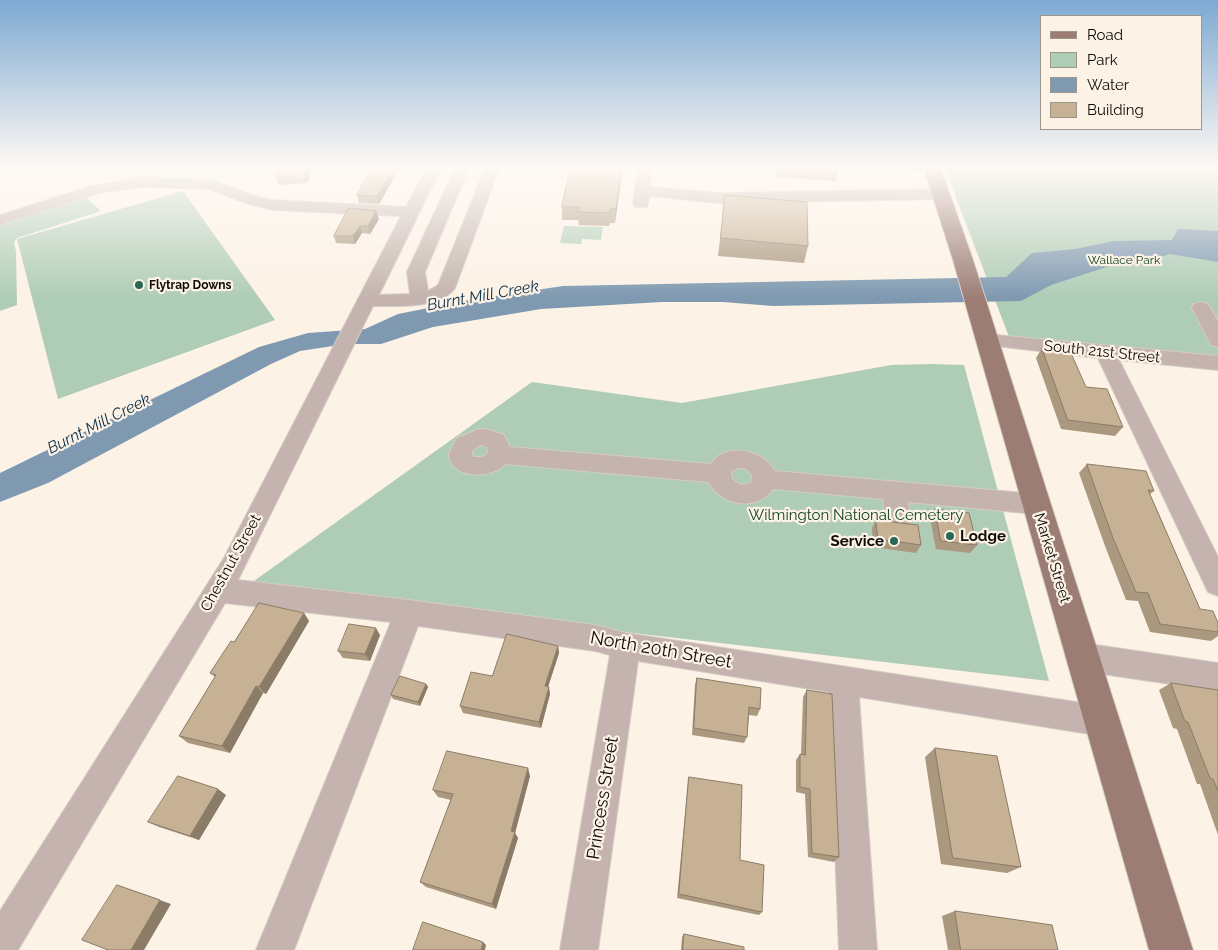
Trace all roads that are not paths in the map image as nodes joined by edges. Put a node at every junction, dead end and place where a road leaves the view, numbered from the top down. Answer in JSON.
{"nodes":[{"id":1,"x":30,"y":210,"type":"edge"},
{"id":2,"x":379,"y":210,"type":"edge"},
{"id":3,"x":443,"y":210,"type":"edge"},
{"id":4,"x":476,"y":210,"type":"edge"},
{"id":5,"x":946,"y":210,"type":"edge"},
{"id":6,"x":412,"y":212,"type":"joint"},
{"id":7,"x":0,"y":220,"type":"edge"},
{"id":8,"x":420,"y":298,"type":"junction"},
{"id":9,"x":368,"y":301,"type":"junction"},
{"id":10,"x":1201,"y":308,"type":"dead end"},
{"id":11,"x":986,"y":340,"type":"junction"},
{"id":12,"x":1218,"y":341,"type":"edge"},
{"id":13,"x":1105,"y":352,"type":"junction"},
{"id":14,"x":1218,"y":363,"type":"edge"},
{"id":15,"x":500,"y":455,"type":"dead end"},
{"id":16,"x":894,"y":491,"type":"junction"},
{"id":17,"x":1036,"y":504,"type":"junction"},
{"id":18,"x":898,"y":521,"type":"edge"},
{"id":19,"x":1218,"y":584,"type":"edge"},
{"id":20,"x":218,"y":590,"type":"junction"},
{"id":21,"x":409,"y":612,"type":"junction"},
{"id":22,"x":626,"y":646,"type":"junction"},
{"id":23,"x":1082,"y":657,"type":"junction"},
{"id":24,"x":1218,"y":677,"type":"edge"},
{"id":25,"x":843,"y":681,"type":"junction"},
{"id":26,"x":1102,"y":721,"type":"junction"},
{"id":27,"x":0,"y":946,"type":"edge"},
{"id":28,"x":275,"y":950,"type":"edge"},
{"id":29,"x":579,"y":950,"type":"edge"},
{"id":30,"x":858,"y":950,"type":"edge"},
{"id":31,"x":1171,"y":950,"type":"edge"}],
"edges":[{"from":1,"to":7,"type":"street"},
{"from":2,"to":6,"type":"street"},
{"from":3,"to":8,"type":"street"},
{"from":4,"to":8,"type":"street"},
{"from":5,"to":11,"type":"main road","name":"Market Street"},
{"from":6,"to":9,"type":"street","name":"Chestnut Street"},
{"from":8,"to":9,"type":"street"},
{"from":9,"to":20,"type":"street","name":"Chestnut Street"},
{"from":10,"to":12,"type":"street"},
{"from":11,"to":13,"type":"street","name":"South 21st Street"},
{"from":11,"to":17,"type":"main road","name":"Market Street"},
{"from":13,"to":14,"type":"street","name":"South 21st Street"},
{"from":13,"to":19,"type":"street"},
{"from":15,"to":16,"type":"street"},
{"from":16,"to":17,"type":"street"},
{"from":16,"to":18,"type":"street"},
{"from":17,"to":23,"type":"main road","name":"Market Street"},
{"from":20,"to":21,"type":"street","name":"North 20th Street"},
{"from":20,"to":27,"type":"street","name":"Chestnut Street"},
{"from":21,"to":22,"type":"street","name":"North 20th Street"},
{"from":21,"to":28,"type":"street"},
{"from":22,"to":25,"type":"street","name":"North 20th Street"},
{"from":22,"to":29,"type":"street","name":"Princess Street"},
{"from":23,"to":24,"type":"street"},
{"from":23,"to":26,"type":"main road","name":"Market Street"},
{"from":25,"to":26,"type":"street","name":"North 20th Street"},
{"from":25,"to":30,"type":"street"},
{"from":26,"to":31,"type":"main road","name":"Market Street"}]}
